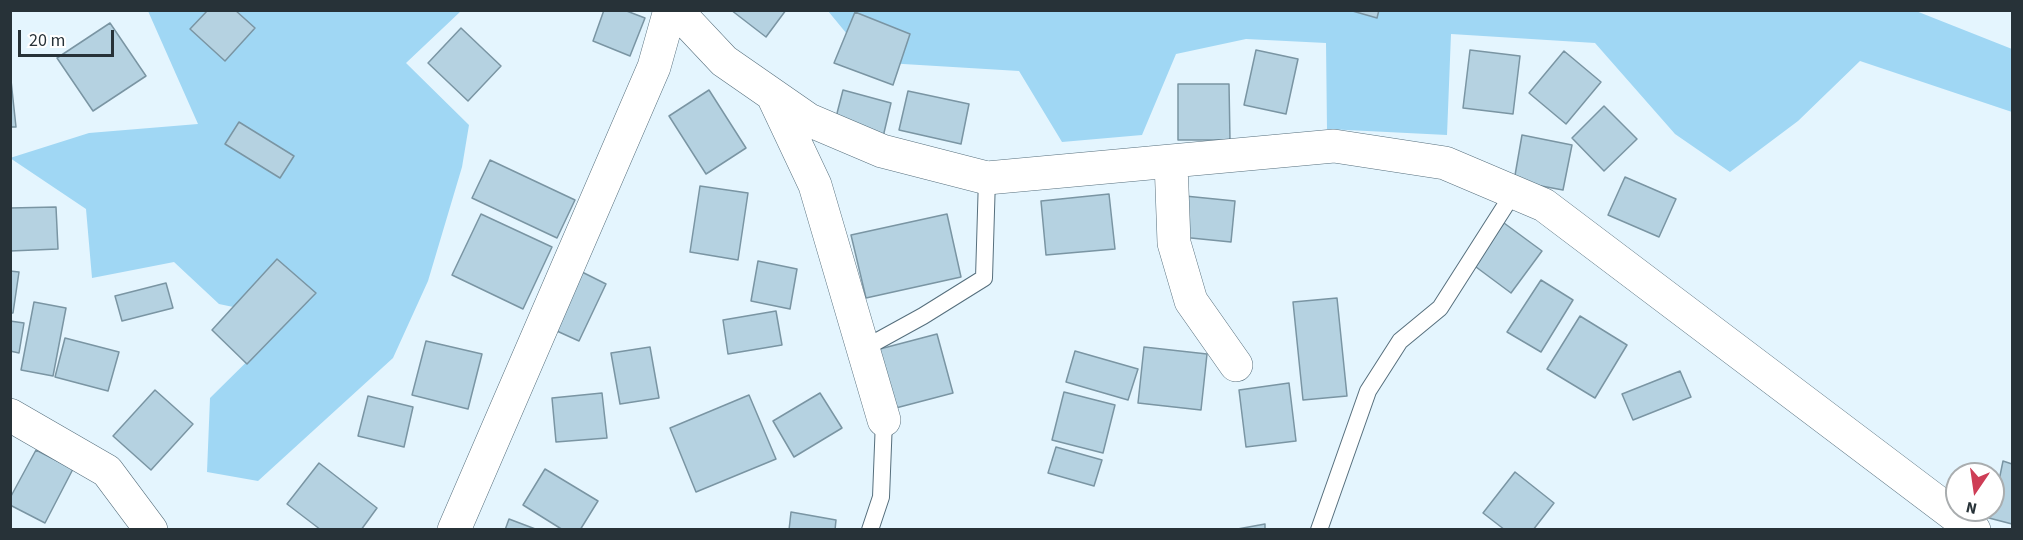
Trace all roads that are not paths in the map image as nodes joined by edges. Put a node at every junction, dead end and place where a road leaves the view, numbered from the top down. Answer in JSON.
{"nodes":[{"id":1,"x":670,"y":10,"type":"edge"},
{"id":2,"x":675,"y":10,"type":"edge"},
{"id":3,"x":772,"y":94,"type":"junction"},
{"id":4,"x":1171,"y":161,"type":"junction"},
{"id":5,"x":987,"y":178,"type":"junction"},
{"id":6,"x":1514,"y":192,"type":"junction"},
{"id":7,"x":863,"y":350,"type":"junction"},
{"id":8,"x":1236,"y":365,"type":"dead end"},
{"id":9,"x":10,"y":415,"type":"edge"},
{"id":10,"x":884,"y":420,"type":"joint"},
{"id":11,"x":150,"y":530,"type":"edge"},
{"id":12,"x":454,"y":530,"type":"edge"},
{"id":13,"x":870,"y":530,"type":"edge"},
{"id":14,"x":1319,"y":530,"type":"edge"},
{"id":15,"x":1974,"y":530,"type":"edge"}],
"edges":[{"from":1,"to":12,"type":"street"},
{"from":2,"to":3,"type":"street"},
{"from":3,"to":5,"type":"street"},
{"from":3,"to":7,"type":"street"},
{"from":4,"to":5,"type":"street"},
{"from":4,"to":6,"type":"street"},
{"from":4,"to":8,"type":"street"},
{"from":5,"to":7,"type":"lane"},
{"from":6,"to":14,"type":"lane"},
{"from":6,"to":15,"type":"street"},
{"from":7,"to":10,"type":"street"},
{"from":9,"to":11,"type":"street"},
{"from":10,"to":13,"type":"lane"}]}
